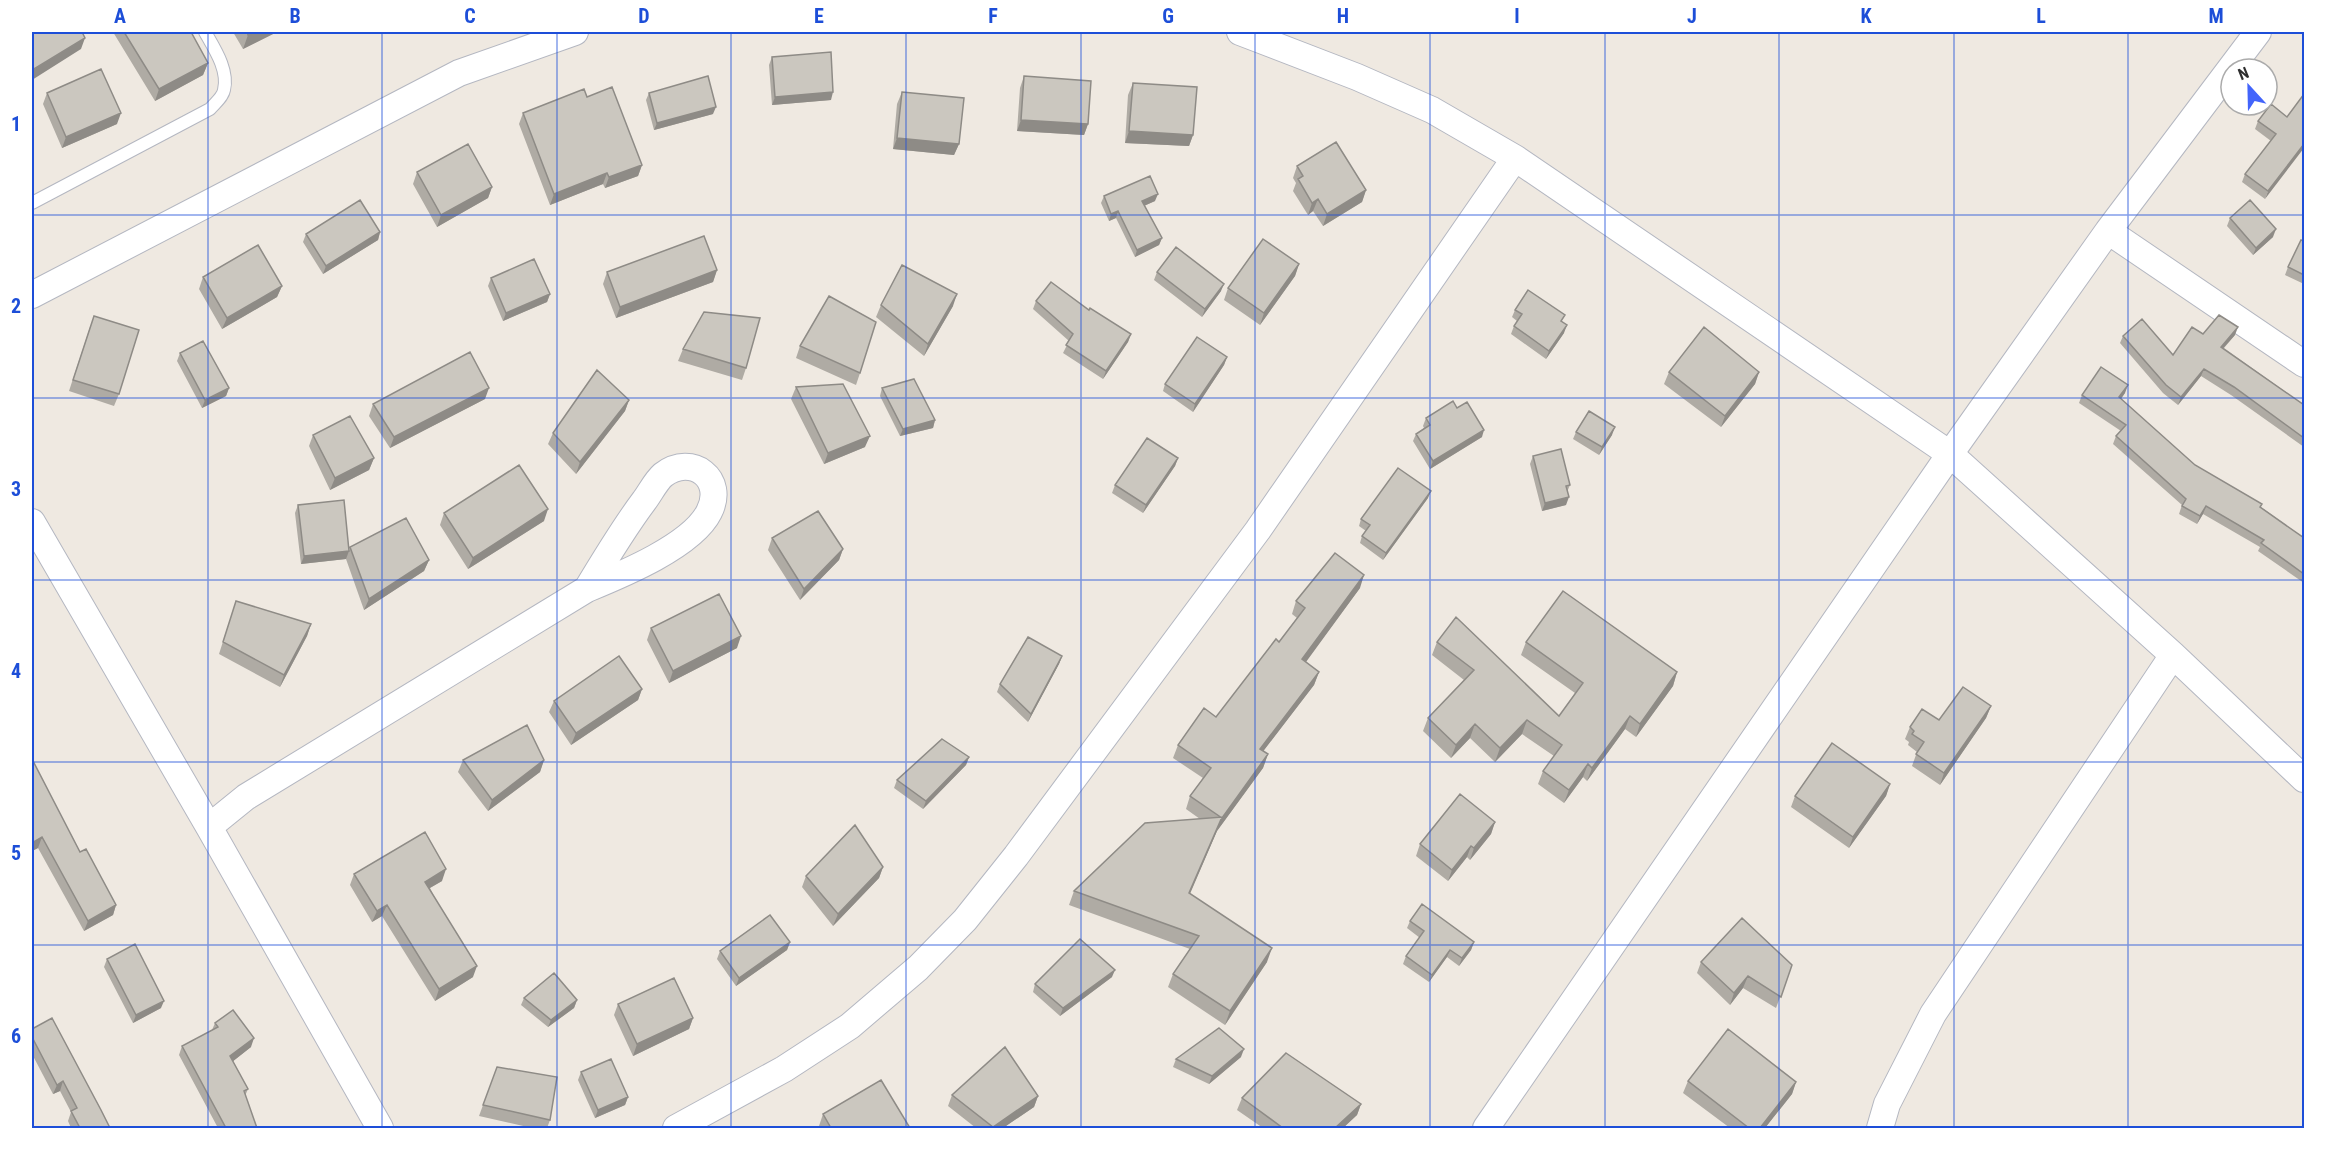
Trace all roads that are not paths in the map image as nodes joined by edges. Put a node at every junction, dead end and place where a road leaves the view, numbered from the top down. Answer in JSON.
{"nodes":[{"id":1,"x":205,"y":32,"type":"edge"},
{"id":2,"x":575,"y":32,"type":"edge"},
{"id":3,"x":1240,"y":32,"type":"edge"},
{"id":4,"x":2258,"y":32,"type":"edge"},
{"id":5,"x":1515,"y":158,"type":"junction"},
{"id":6,"x":32,"y":203,"type":"edge"},
{"id":7,"x":2108,"y":231,"type":"junction"},
{"id":8,"x":32,"y":294,"type":"edge"},
{"id":9,"x":2304,"y":364,"type":"edge"},
{"id":10,"x":1950,"y":454,"type":"junction"},
{"id":11,"x":32,"y":522,"type":"edge"},
{"id":12,"x":587,"y":589,"type":"junction"},
{"id":13,"x":2173,"y":655,"type":"junction"},
{"id":14,"x":2304,"y":779,"type":"edge"},
{"id":15,"x":209,"y":827,"type":"junction"},
{"id":16,"x":380,"y":1128,"type":"edge"},
{"id":17,"x":676,"y":1128,"type":"edge"},
{"id":18,"x":1486,"y":1128,"type":"edge"},
{"id":19,"x":1880,"y":1128,"type":"edge"}],
"edges":[{"from":1,"to":6,"type":"lane"},
{"from":2,"to":8,"type":"street"},
{"from":3,"to":5,"type":"street"},
{"from":4,"to":7,"type":"street"},
{"from":5,"to":10,"type":"street"},
{"from":5,"to":17,"type":"street"},
{"from":7,"to":9,"type":"street"},
{"from":7,"to":10,"type":"street"},
{"from":10,"to":13,"type":"street"},
{"from":10,"to":18,"type":"street"},
{"from":11,"to":15,"type":"street"},
{"from":12,"to":12,"type":"street"},
{"from":12,"to":15,"type":"street"},
{"from":13,"to":14,"type":"street"},
{"from":13,"to":19,"type":"street"},
{"from":15,"to":16,"type":"street"}]}
